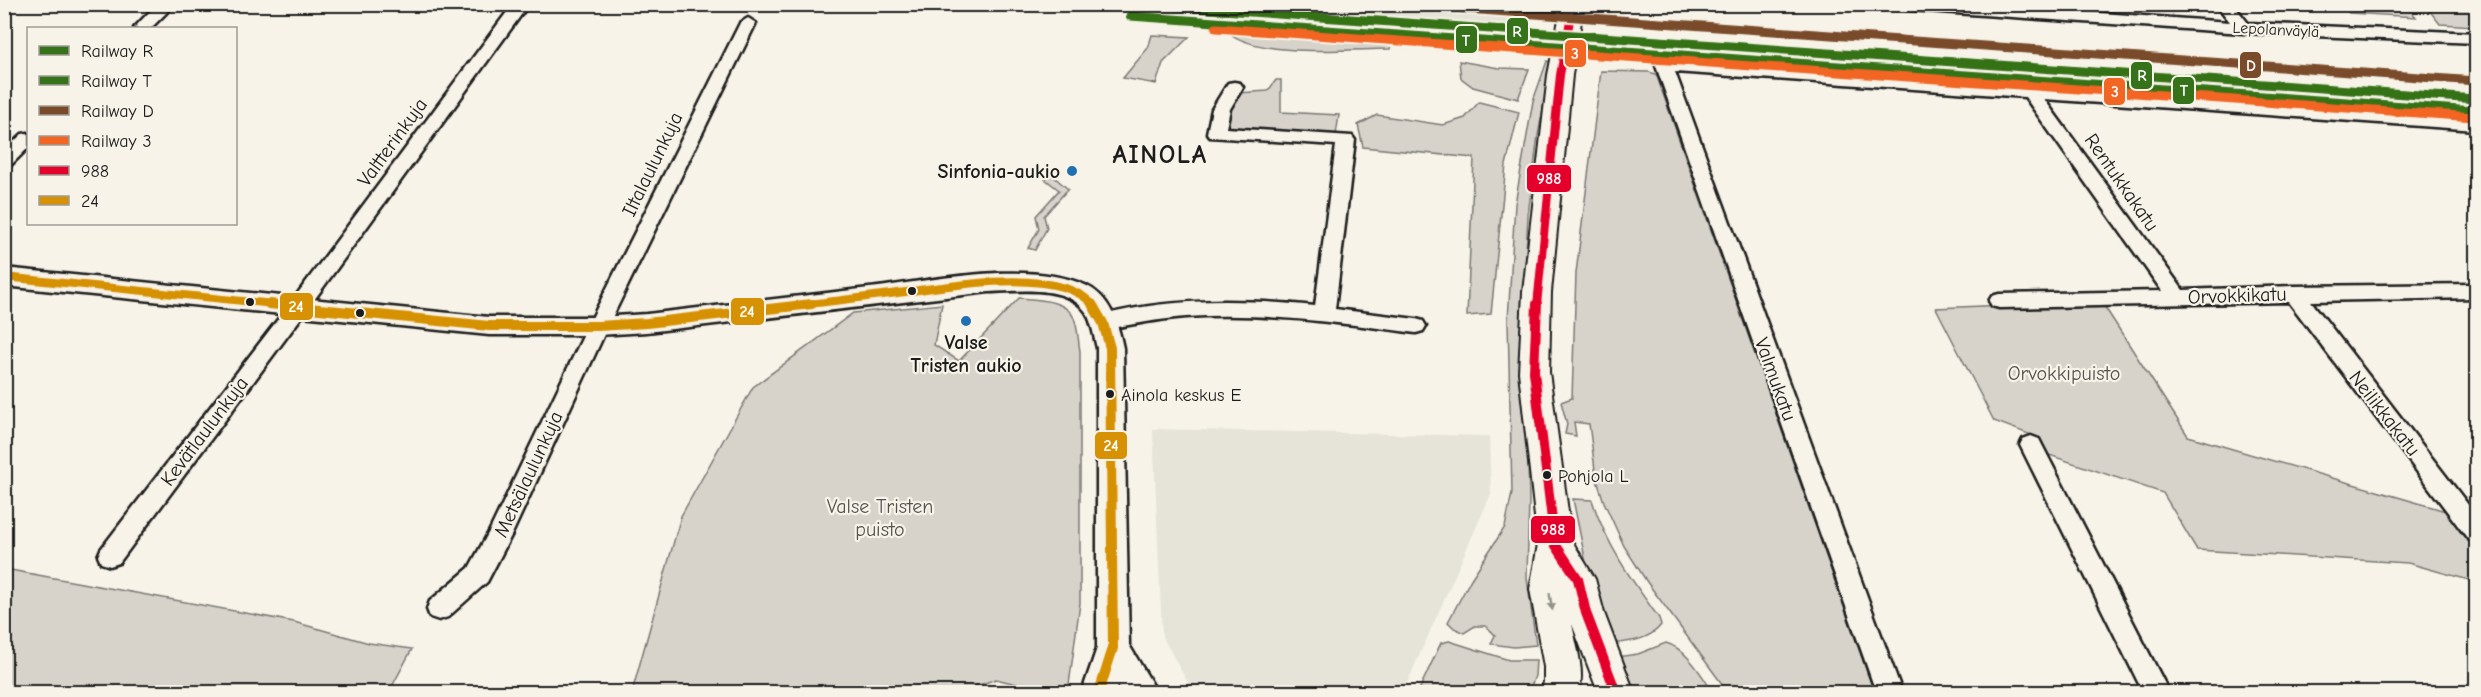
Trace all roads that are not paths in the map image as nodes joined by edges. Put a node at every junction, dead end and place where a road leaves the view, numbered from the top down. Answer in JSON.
{"nodes":[{"id":1,"x":167,"y":4,"type":"edge"},
{"id":2,"x":521,"y":4,"type":"edge"},
{"id":3,"x":1573,"y":4,"type":"edge"},
{"id":4,"x":1897,"y":4,"type":"edge"},
{"id":5,"x":2224,"y":4,"type":"edge"},
{"id":6,"x":2010,"y":8,"type":"edge"},
{"id":7,"x":748,"y":23,"type":"dead end"},
{"id":8,"x":143,"y":27,"type":"edge"},
{"id":9,"x":2243,"y":28,"type":"junction"},
{"id":10,"x":2476,"y":38,"type":"edge"},
{"id":11,"x":1234,"y":87,"type":"dead end"},
{"id":12,"x":2031,"y":93,"type":"junction"},
{"id":13,"x":2476,"y":125,"type":"edge"},
{"id":14,"x":27,"y":139,"type":"edge"},
{"id":15,"x":4,"y":162,"type":"edge"},
{"id":16,"x":4,"y":277,"type":"edge"},
{"id":17,"x":2476,"y":291,"type":"edge"},
{"id":18,"x":2293,"y":293,"type":"junction"},
{"id":19,"x":2178,"y":297,"type":"junction"},
{"id":20,"x":1999,"y":302,"type":"dead end"},
{"id":21,"x":299,"y":306,"type":"junction"},
{"id":22,"x":1324,"y":314,"type":"junction"},
{"id":23,"x":1104,"y":322,"type":"junction"},
{"id":24,"x":597,"y":326,"type":"junction"},
{"id":25,"x":1416,"y":326,"type":"dead end"},
{"id":26,"x":2031,"y":445,"type":"dead end"},
{"id":27,"x":2476,"y":532,"type":"edge"},
{"id":28,"x":1555,"y":544,"type":"junction"},
{"id":29,"x":110,"y":556,"type":"dead end"},
{"id":30,"x":439,"y":609,"type":"dead end"},
{"id":31,"x":1113,"y":648,"type":"junction"},
{"id":32,"x":1099,"y":693,"type":"edge"},
{"id":33,"x":1140,"y":693,"type":"edge"},
{"id":34,"x":1560,"y":693,"type":"edge"},
{"id":35,"x":1616,"y":693,"type":"edge"},
{"id":36,"x":1889,"y":693,"type":"edge"},
{"id":37,"x":2156,"y":693,"type":"edge"}],
"edges":[{"from":1,"to":8,"type":"street"},
{"from":2,"to":21,"type":"street","name":"Valtterinkuja"},
{"from":3,"to":28,"type":"main road"},
{"from":4,"to":6,"type":"street","name":"Lepolanväylä"},
{"from":5,"to":9,"type":"street"},
{"from":6,"to":9,"type":"street","name":"Lepolanväylä"},
{"from":7,"to":24,"type":"street","name":"Iltalaulunkuja"},
{"from":9,"to":10,"type":"street","name":"Lepolanväylä"},
{"from":11,"to":22,"type":"street"},
{"from":12,"to":13,"type":"street"},
{"from":12,"to":19,"type":"street","name":"Rentukkakatu"},
{"from":12,"to":36,"type":"street","name":"Valmukatu"},
{"from":14,"to":15,"type":"street"},
{"from":16,"to":21,"type":"street"},
{"from":17,"to":18,"type":"street","name":"Orvokkikatu"},
{"from":18,"to":19,"type":"street","name":"Orvokkikatu"},
{"from":18,"to":27,"type":"street","name":"Neilikkakatu"},
{"from":19,"to":20,"type":"street","name":"Orvokkikatu"},
{"from":21,"to":24,"type":"street"},
{"from":21,"to":29,"type":"street","name":"Kevätlaulunkuja"},
{"from":22,"to":23,"type":"street"},
{"from":22,"to":25,"type":"street"},
{"from":23,"to":24,"type":"street"},
{"from":23,"to":31,"type":"street"},
{"from":24,"to":30,"type":"street","name":"Metsälaulunkuja"},
{"from":26,"to":37,"type":"street"},
{"from":28,"to":34,"type":"main road","one_way":true},
{"from":28,"to":35,"type":"main road"},
{"from":31,"to":32,"type":"street"},
{"from":31,"to":33,"type":"street"}]}
